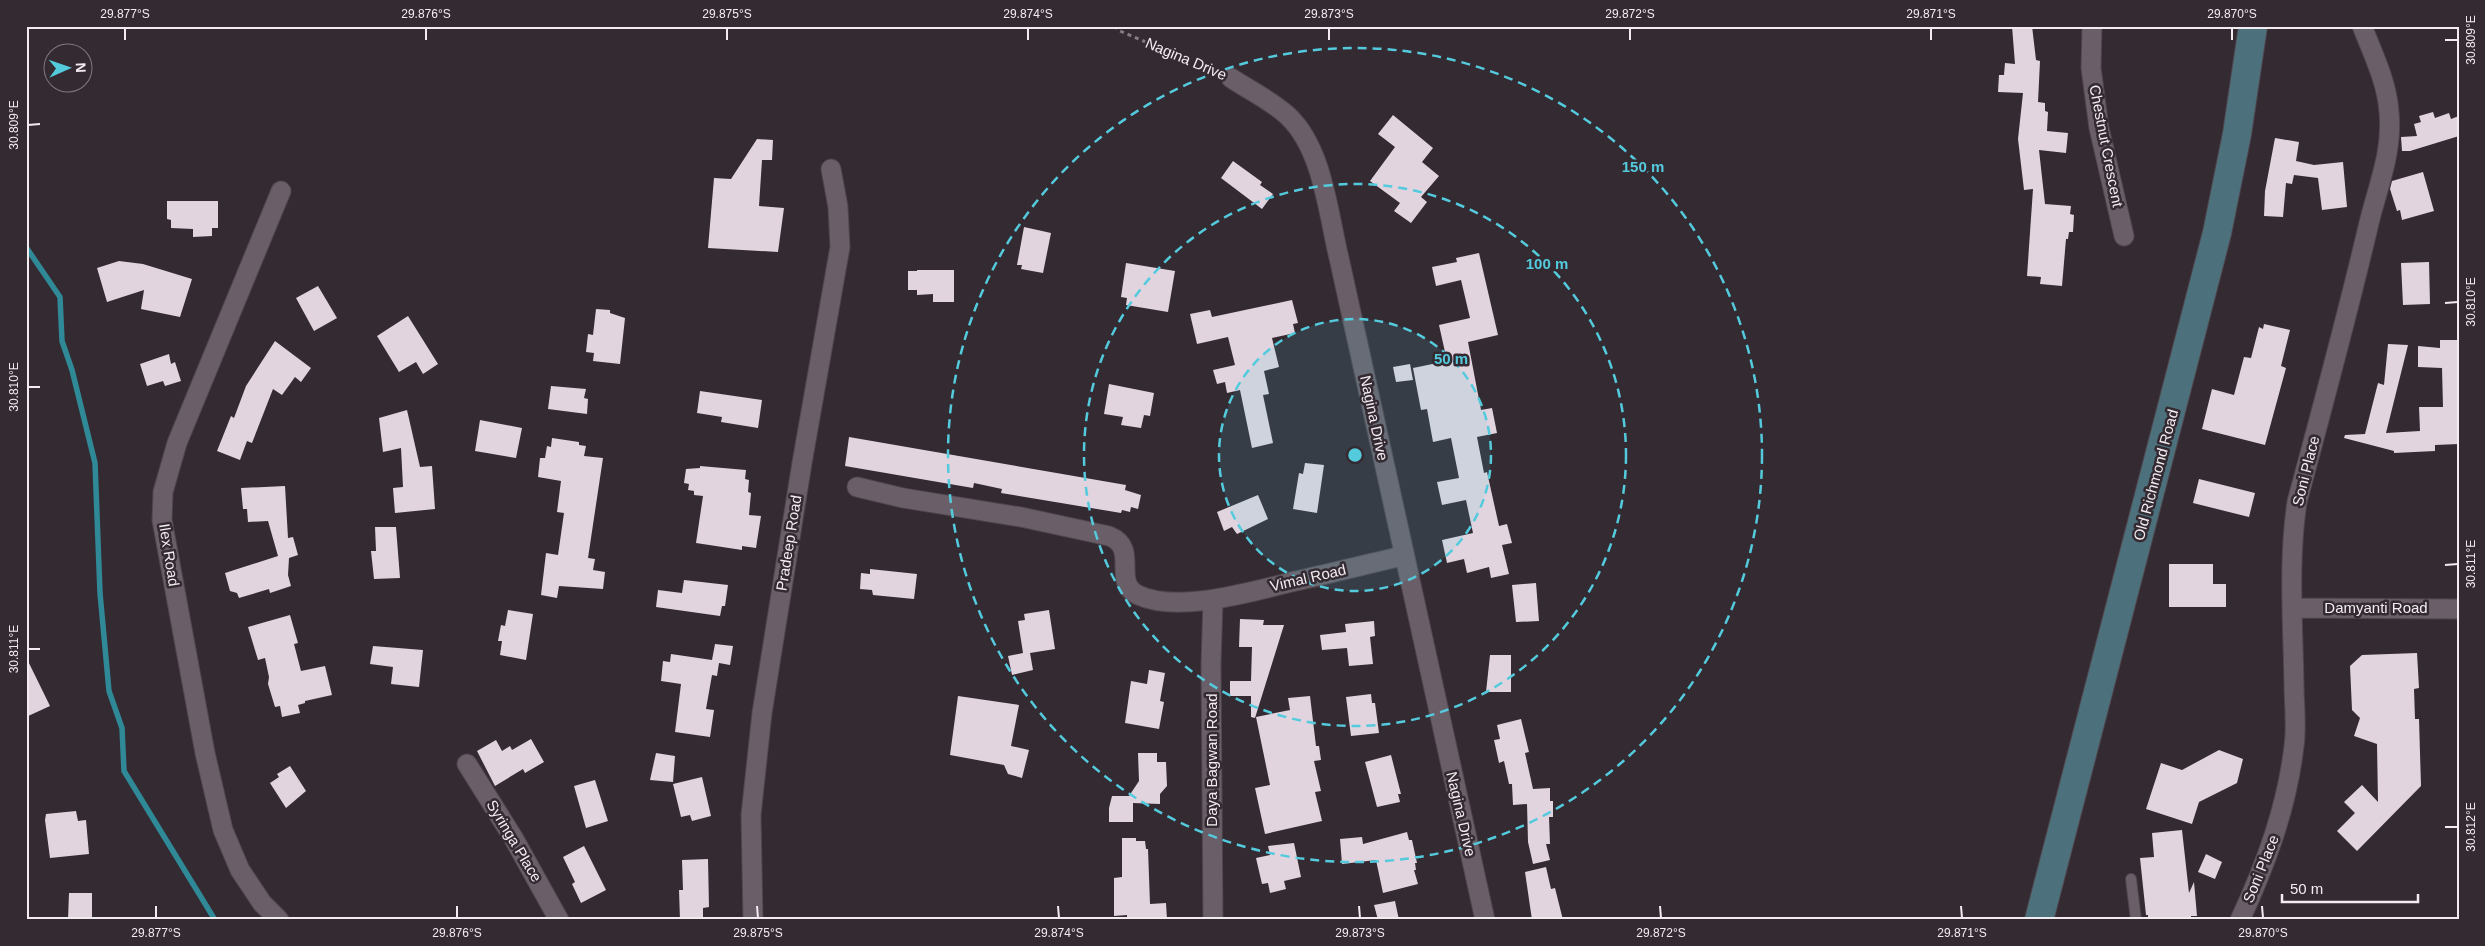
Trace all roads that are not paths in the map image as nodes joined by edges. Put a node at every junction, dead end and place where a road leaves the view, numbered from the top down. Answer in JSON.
{"nodes":[{"id":1,"x":2092,"y":26,"type":"edge"},
{"id":2,"x":2253,"y":26,"type":"edge"},
{"id":3,"x":2362,"y":26,"type":"edge"},
{"id":4,"x":1230,"y":78,"type":"road end"},
{"id":5,"x":831,"y":169,"type":"dead end"},
{"id":6,"x":280,"y":191,"type":"dead end"},
{"id":7,"x":2124,"y":236,"type":"dead end"},
{"id":8,"x":857,"y":486,"type":"dead end"},
{"id":9,"x":1403,"y":556,"type":"junction"},
{"id":10,"x":1213,"y":600,"type":"junction"},
{"id":11,"x":2293,"y":608,"type":"junction"},
{"id":12,"x":2459,"y":609,"type":"edge"},
{"id":13,"x":467,"y":764,"type":"dead end"},
{"id":14,"x":2131,"y":879,"type":"dead end"},
{"id":15,"x":279,"y":920,"type":"edge"},
{"id":16,"x":559,"y":920,"type":"edge"},
{"id":17,"x":753,"y":920,"type":"edge"},
{"id":18,"x":1213,"y":920,"type":"edge"},
{"id":19,"x":1485,"y":920,"type":"edge"},
{"id":20,"x":2039,"y":920,"type":"edge"},
{"id":21,"x":2136,"y":920,"type":"edge"},
{"id":22,"x":2240,"y":920,"type":"edge"}],
"edges":[{"from":1,"to":7,"type":"street","name":"Chestnut Crescent"},
{"from":2,"to":20,"type":"street","name":"Old Richmond Road"},
{"from":3,"to":11,"type":"street","name":"Soni Place"},
{"from":4,"to":9,"type":"street","name":"Nagina Drive"},
{"from":5,"to":17,"type":"street","name":"Pradeep Road"},
{"from":6,"to":15,"type":"street","name":"Ilex Road"},
{"from":8,"to":10,"type":"street","name":"Vimal Road"},
{"from":9,"to":10,"type":"street","name":"Vimal Road"},
{"from":9,"to":19,"type":"street","name":"Nagina Drive"},
{"from":10,"to":18,"type":"street","name":"Daya Bagwan Road"},
{"from":11,"to":12,"type":"street","name":"Damyanti Road"},
{"from":11,"to":22,"type":"street","name":"Soni Place"},
{"from":13,"to":16,"type":"street","name":"Syringa Place"},
{"from":14,"to":21,"type":"lane"}]}
